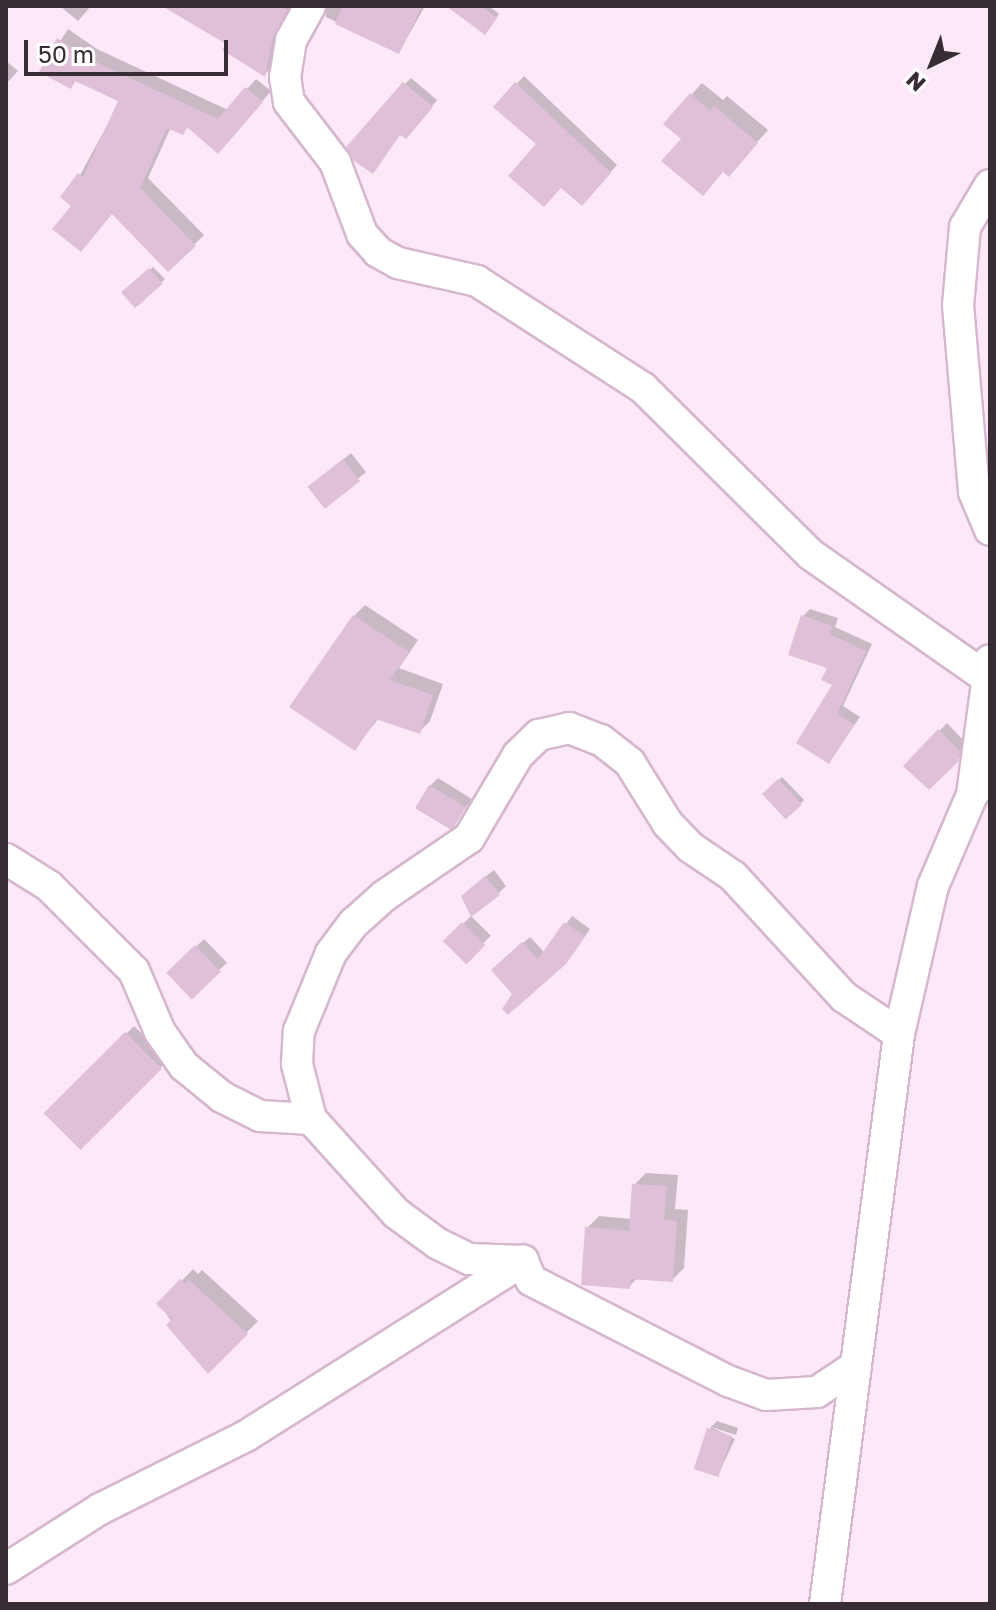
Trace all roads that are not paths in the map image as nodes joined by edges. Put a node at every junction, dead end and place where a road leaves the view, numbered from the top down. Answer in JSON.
{"nodes":[{"id":1,"x":310,"y":6,"type":"edge"},
{"id":2,"x":990,"y":185,"type":"edge"},
{"id":3,"x":990,"y":530,"type":"edge"},
{"id":4,"x":988,"y":672,"type":"edge"},
{"id":5,"x":981,"y":784,"type":"edge"},
{"id":6,"x":6,"y":859,"type":"edge"},
{"id":7,"x":899,"y":1034,"type":"junction"},
{"id":8,"x":311,"y":1119,"type":"junction"},
{"id":9,"x":523,"y":1261,"type":"junction"},
{"id":10,"x":856,"y":1366,"type":"junction"},
{"id":11,"x":6,"y":1569,"type":"edge"},
{"id":12,"x":825,"y":1604,"type":"edge"}],
"edges":[{"from":1,"to":4,"type":"street"},
{"from":2,"to":3,"type":"street"},
{"from":4,"to":5,"type":"street"},
{"from":5,"to":7,"type":"street"},
{"from":6,"to":8,"type":"street"},
{"from":7,"to":8,"type":"street"},
{"from":7,"to":10,"type":"street"},
{"from":8,"to":9,"type":"street"},
{"from":9,"to":10,"type":"street"},
{"from":9,"to":11,"type":"street"},
{"from":10,"to":12,"type":"street"}]}
